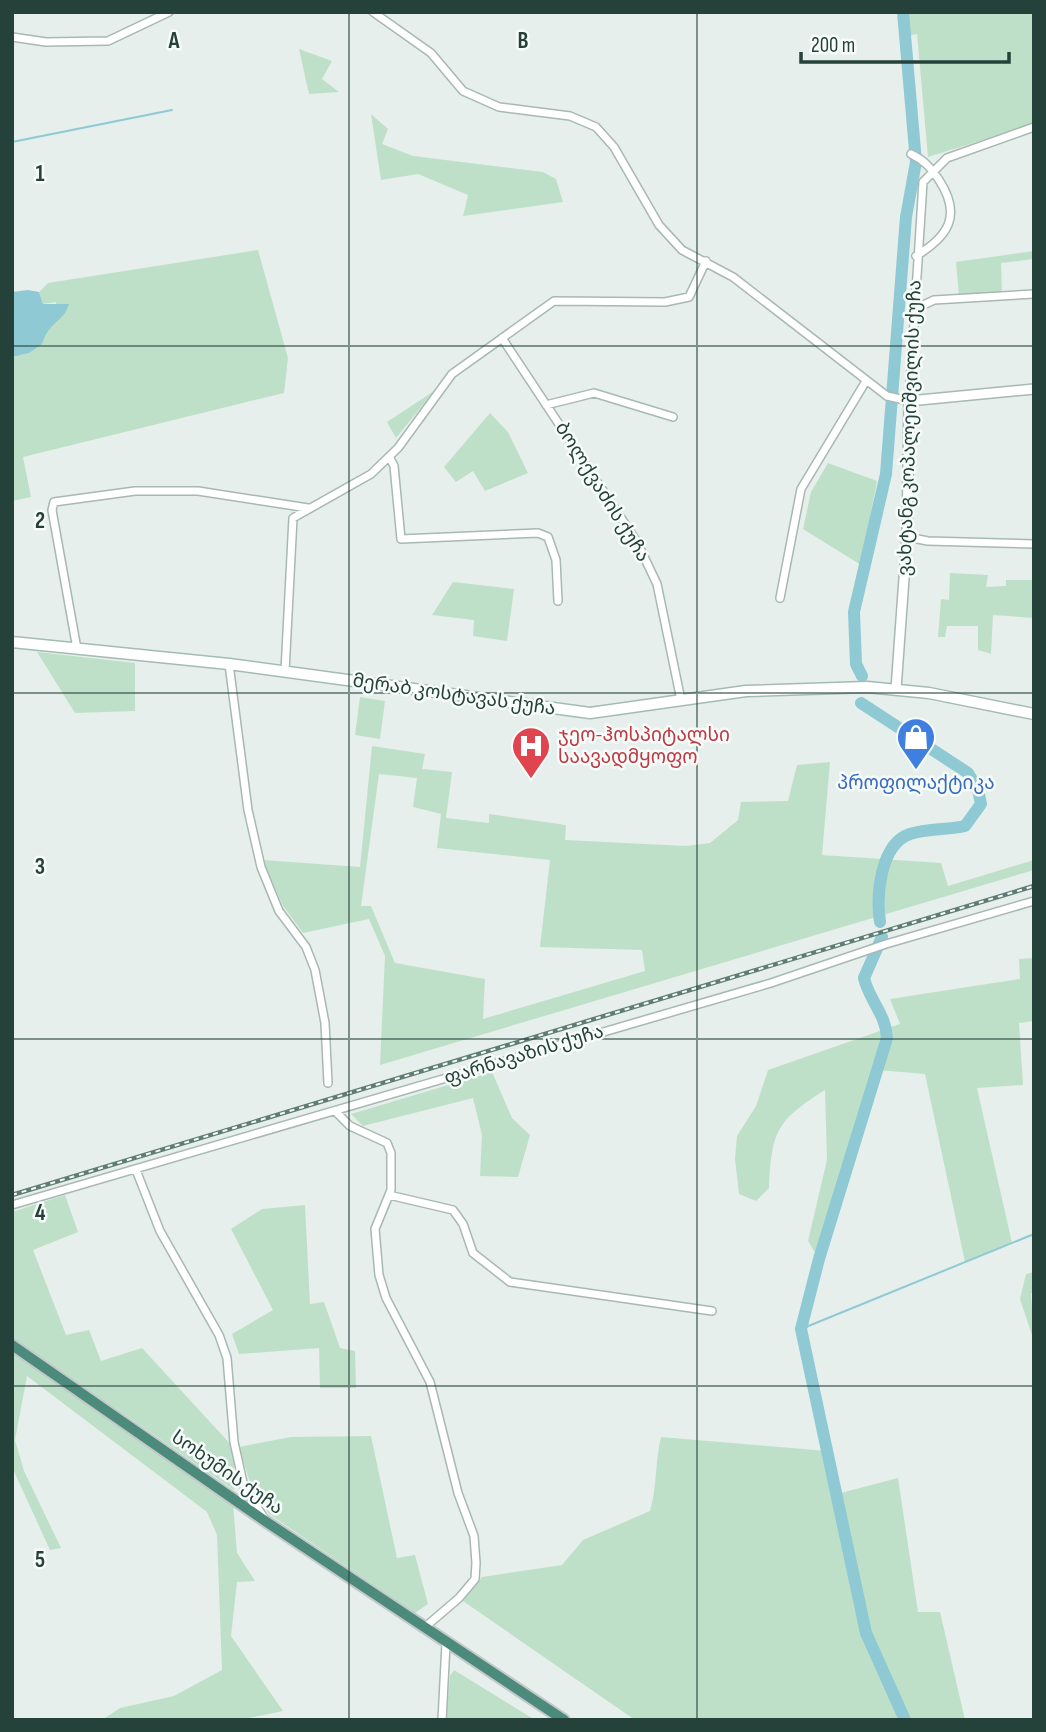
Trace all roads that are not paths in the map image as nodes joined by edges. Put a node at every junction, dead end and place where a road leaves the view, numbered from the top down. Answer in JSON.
{"nodes":[{"id":1,"x":169,"y":12,"type":"edge"},
{"id":2,"x":373,"y":12,"type":"edge"},
{"id":3,"x":12,"y":37,"type":"edge"},
{"id":4,"x":1034,"y":127,"type":"edge"},
{"id":5,"x":915,"y":156,"type":"dead end"},
{"id":6,"x":932,"y":171,"type":"junction"},
{"id":7,"x":916,"y":256,"type":"junction"},
{"id":8,"x":706,"y":261,"type":"junction"},
{"id":9,"x":1034,"y":295,"type":"edge"},
{"id":10,"x":917,"y":308,"type":"junction"},
{"id":11,"x":502,"y":338,"type":"junction"},
{"id":12,"x":866,"y":381,"type":"junction"},
{"id":13,"x":1034,"y":389,"type":"edge"},
{"id":14,"x":909,"y":401,"type":"junction"},
{"id":15,"x":546,"y":405,"type":"junction"},
{"id":16,"x":673,"y":418,"type":"dead end"},
{"id":17,"x":390,"y":458,"type":"junction"},
{"id":18,"x":308,"y":508,"type":"junction"},
{"id":19,"x":906,"y":537,"type":"junction"},
{"id":20,"x":1034,"y":544,"type":"edge"},
{"id":21,"x":780,"y":598,"type":"dead end"},
{"id":22,"x":558,"y":601,"type":"dead end"},
{"id":23,"x":12,"y":642,"type":"edge"},
{"id":24,"x":77,"y":649,"type":"junction"},
{"id":25,"x":229,"y":664,"type":"junction"},
{"id":26,"x":285,"y":671,"type":"junction"},
{"id":27,"x":896,"y":689,"type":"junction"},
{"id":28,"x":681,"y":700,"type":"junction"},
{"id":29,"x":1034,"y":714,"type":"edge"},
{"id":30,"x":1034,"y":901,"type":"edge"},
{"id":31,"x":328,"y":1083,"type":"dead end"},
{"id":32,"x":335,"y":1111,"type":"junction"},
{"id":33,"x":136,"y":1170,"type":"junction"},
{"id":34,"x":389,"y":1195,"type":"junction"},
{"id":35,"x":12,"y":1205,"type":"edge"},
{"id":36,"x":712,"y":1311,"type":"dead end"},
{"id":37,"x":12,"y":1345,"type":"edge"},
{"id":38,"x":268,"y":1523,"type":"junction"},
{"id":39,"x":424,"y":1628,"type":"junction"},
{"id":40,"x":446,"y":1644,"type":"junction"},
{"id":41,"x":442,"y":1720,"type":"edge"},
{"id":42,"x":564,"y":1720,"type":"edge"}],
"edges":[{"from":1,"to":3,"type":"street"},
{"from":2,"to":8,"type":"street"},
{"from":4,"to":6,"type":"street"},
{"from":5,"to":6,"type":"street"},
{"from":6,"to":7,"type":"street","name":"ვახტანგ კოპალეიშვილის ქუჩა"},
{"from":6,"to":7,"type":"street"},
{"from":7,"to":10,"type":"street","name":"ვახტანგ კოპალეიშვილის ქუჩა"},
{"from":8,"to":11,"type":"street"},
{"from":8,"to":12,"type":"street"},
{"from":9,"to":10,"type":"street"},
{"from":10,"to":14,"type":"street","name":"ვახტანგ კოპალეიშვილის ქუჩა"},
{"from":11,"to":15,"type":"street","name":"ბოლქვაძის ქუჩა"},
{"from":11,"to":17,"type":"street"},
{"from":12,"to":14,"type":"street"},
{"from":12,"to":21,"type":"street"},
{"from":13,"to":14,"type":"street"},
{"from":14,"to":19,"type":"street","name":"ვახტანგ კოპალეიშვილის ქუჩა"},
{"from":15,"to":16,"type":"street"},
{"from":15,"to":28,"type":"street","name":"ბოლქვაძის ქუჩა"},
{"from":17,"to":18,"type":"street"},
{"from":17,"to":22,"type":"street"},
{"from":18,"to":24,"type":"street"},
{"from":18,"to":26,"type":"street"},
{"from":19,"to":20,"type":"street"},
{"from":19,"to":27,"type":"street","name":"ვახტანგ კოპალეიშვილის ქუჩა"},
{"from":23,"to":24,"type":"main road","name":"მერაბ კოსტავას ქუჩა"},
{"from":24,"to":25,"type":"main road","name":"მერაბ კოსტავას ქუჩა"},
{"from":25,"to":26,"type":"main road","name":"მერაბ კოსტავას ქუჩა"},
{"from":25,"to":31,"type":"street"},
{"from":26,"to":28,"type":"main road","name":"მერაბ კოსტავას ქუჩა"},
{"from":27,"to":28,"type":"main road","name":"მერაბ კოსტავას ქუჩა"},
{"from":27,"to":29,"type":"main road","name":"მერაბ კოსტავას ქუჩა"},
{"from":30,"to":32,"type":"street","name":"ფარნავაზის ქუჩა"},
{"from":32,"to":33,"type":"street","name":"ფარნავაზის ქუჩა"},
{"from":32,"to":34,"type":"street"},
{"from":33,"to":35,"type":"street","name":"ფარნავაზის ქუჩა"},
{"from":33,"to":38,"type":"street"},
{"from":34,"to":36,"type":"street"},
{"from":34,"to":39,"type":"street"},
{"from":37,"to":38,"type":"highway","name":"სოხუმის ქუჩა"},
{"from":38,"to":39,"type":"highway","name":"სოხუმის ქუჩა"},
{"from":39,"to":40,"type":"highway","name":"სოხუმის ქუჩა"},
{"from":40,"to":41,"type":"street"},
{"from":40,"to":42,"type":"highway","name":"სოხუმის ქუჩა"}]}
